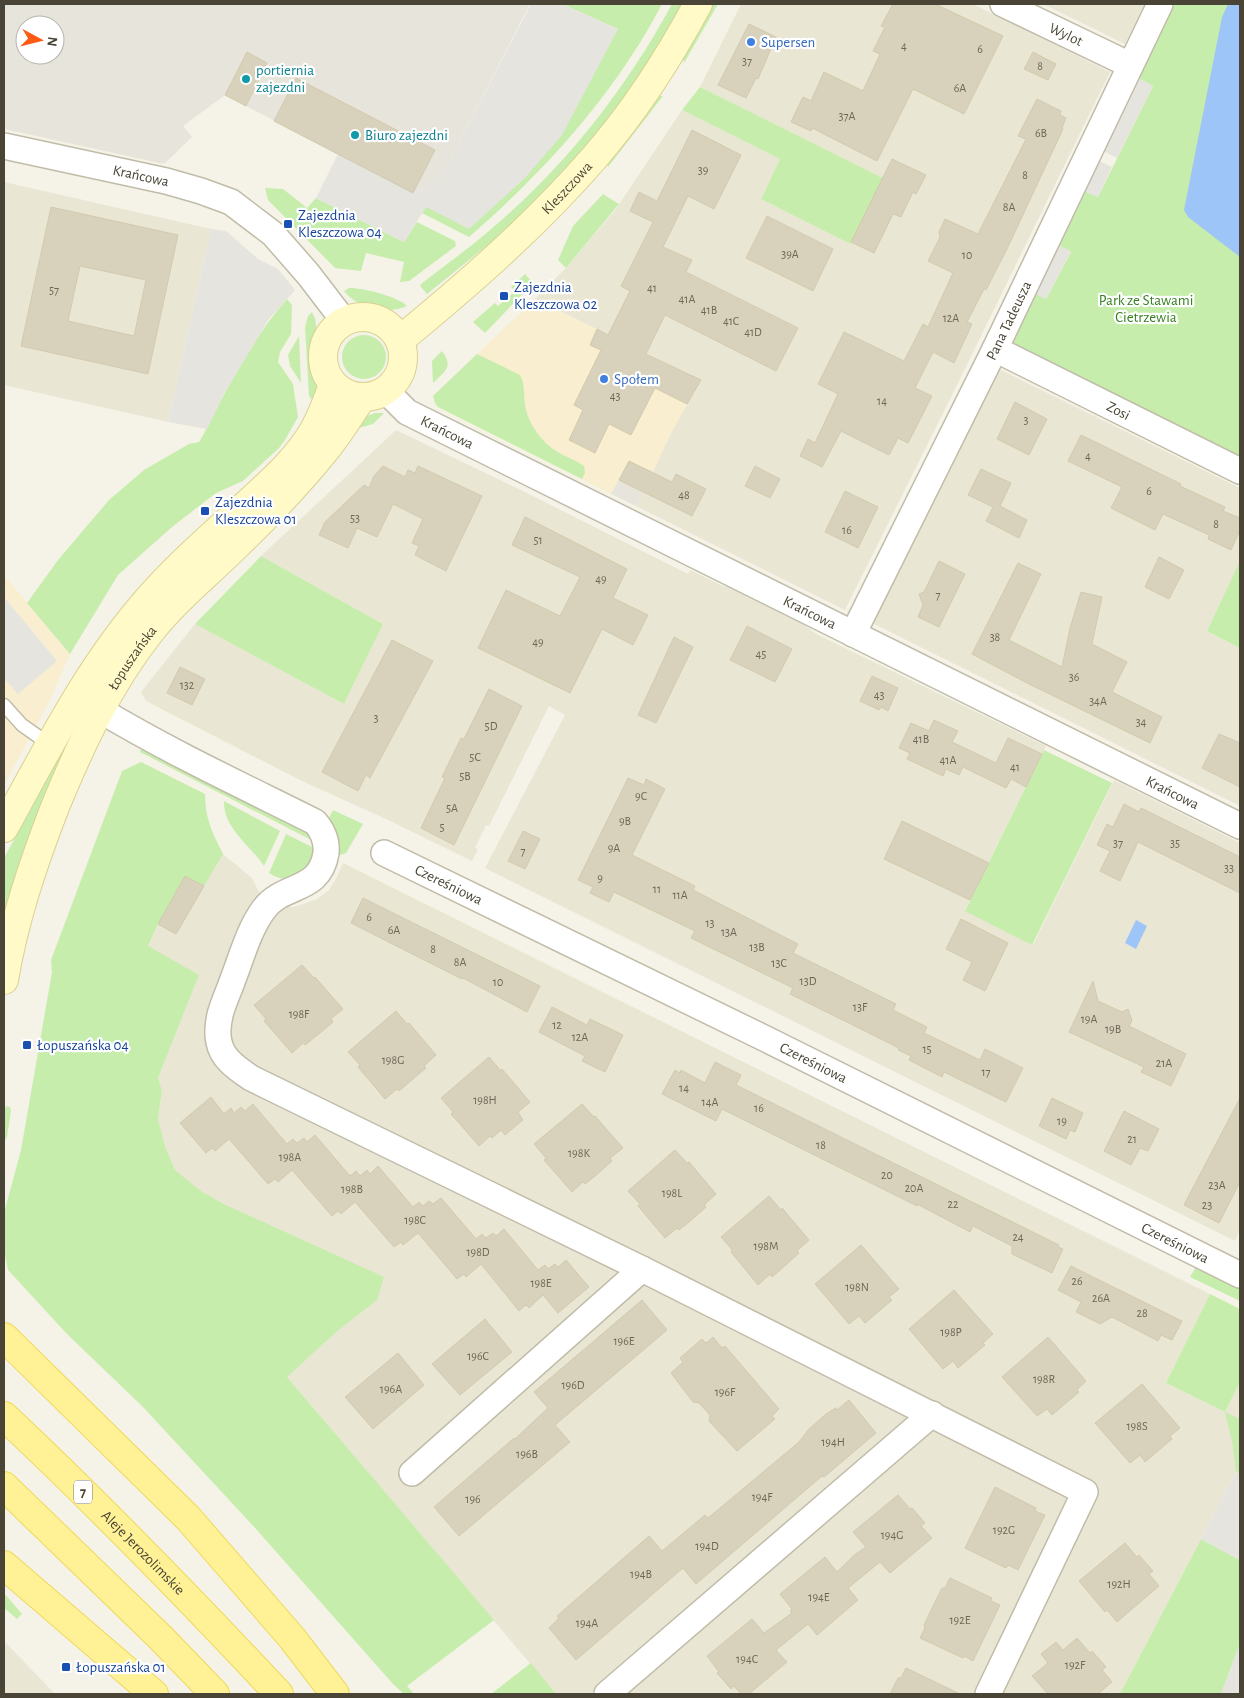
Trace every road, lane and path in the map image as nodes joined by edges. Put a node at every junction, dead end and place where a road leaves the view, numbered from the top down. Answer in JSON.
{"nodes":[{"id":1,"x":698,"y":4,"type":"edge"},
{"id":2,"x":1003,"y":4,"type":"edge"},
{"id":3,"x":1160,"y":4,"type":"edge"},
{"id":4,"x":1130,"y":65,"type":"junction"},
{"id":5,"x":4,"y":146,"type":"edge"},
{"id":6,"x":344,"y":322,"type":"junction"},
{"id":7,"x":400,"y":340,"type":"junction"},
{"id":8,"x":995,"y":349,"type":"junction"},
{"id":9,"x":333,"y":384,"type":"junction"},
{"id":10,"x":374,"y":394,"type":"junction"},
{"id":11,"x":1240,"y":471,"type":"edge"},
{"id":12,"x":853,"y":634,"type":"junction"},
{"id":13,"x":4,"y":706,"type":"edge"},
{"id":14,"x":100,"y":710,"type":"junction"},
{"id":15,"x":49,"y":744,"type":"junction"},
{"id":16,"x":1240,"y":826,"type":"edge"},
{"id":17,"x":4,"y":828,"type":"edge"},
{"id":18,"x":384,"y":853,"type":"dead end"},
{"id":19,"x":4,"y":980,"type":"edge"},
{"id":20,"x":642,"y":1269,"type":"junction"},
{"id":21,"x":1240,"y":1275,"type":"edge"},
{"id":22,"x":4,"y":1337,"type":"edge"},
{"id":23,"x":932,"y":1414,"type":"junction"},
{"id":24,"x":4,"y":1416,"type":"edge"},
{"id":25,"x":412,"y":1473,"type":"dead end"},
{"id":26,"x":4,"y":1486,"type":"edge"},
{"id":27,"x":4,"y":1565,"type":"edge"},
{"id":28,"x":292,"y":1638,"type":"junction"},
{"id":29,"x":154,"y":1694,"type":"edge"},
{"id":30,"x":216,"y":1694,"type":"edge"},
{"id":31,"x":279,"y":1694,"type":"edge"},
{"id":32,"x":334,"y":1694,"type":"edge"},
{"id":33,"x":351,"y":1694,"type":"edge"},
{"id":34,"x":607,"y":1694,"type":"edge"},
{"id":35,"x":988,"y":1694,"type":"edge"}],
"edges":[{"from":1,"to":7,"type":"main road","name":"Kleszczowa"},
{"from":2,"to":4,"type":"street","name":"Wylot"},
{"from":3,"to":4,"type":"street","name":"Pana Tadeusza"},
{"from":4,"to":8,"type":"street","name":"Pana Tadeusza"},
{"from":5,"to":6,"type":"street","name":"Krańcowa"},
{"from":6,"to":7,"type":"main road"},
{"from":6,"to":9,"type":"main road"},
{"from":7,"to":10,"type":"main road"},
{"from":8,"to":11,"type":"street","name":"Zosi"},
{"from":8,"to":12,"type":"street","name":"Pana Tadeusza"},
{"from":9,"to":10,"type":"main road"},
{"from":9,"to":15,"type":"main road","name":"Łopuszańska"},
{"from":10,"to":12,"type":"street","name":"Krańcowa"},
{"from":10,"to":14,"type":"main road","name":"Łopuszańska"},
{"from":12,"to":16,"type":"street","name":"Krańcowa"},
{"from":13,"to":15,"type":"lane"},
{"from":14,"to":19,"type":"main road","name":"Łopuszańska"},
{"from":14,"to":20,"type":"street"},
{"from":15,"to":17,"type":"main road","name":"Łopuszańska"},
{"from":18,"to":21,"type":"street","name":"Czereśniowa"},
{"from":20,"to":23,"type":"street"},
{"from":20,"to":25,"type":"street"},
{"from":22,"to":28,"type":"main road"},
{"from":23,"to":34,"type":"street"},
{"from":23,"to":35,"type":"street"},
{"from":24,"to":31,"type":"main road","name":"Aleje Jerozolimskie","number":"7"},
{"from":26,"to":30,"type":"main road"},
{"from":27,"to":29,"type":"main road"},
{"from":28,"to":32,"type":"main road"},
{"from":28,"to":33,"type":"street"}]}
